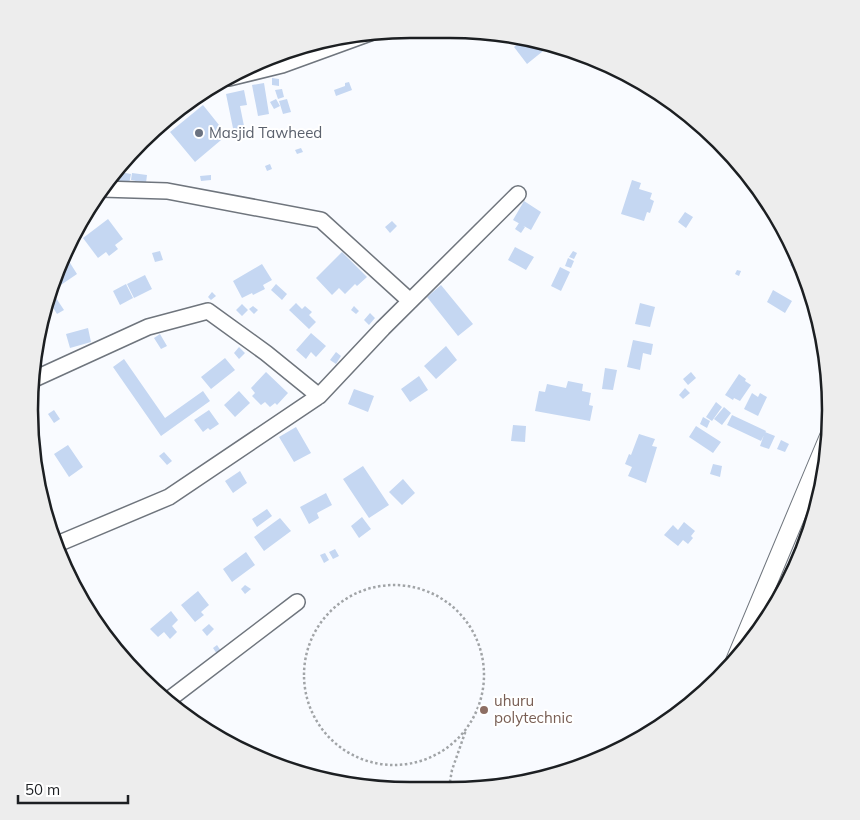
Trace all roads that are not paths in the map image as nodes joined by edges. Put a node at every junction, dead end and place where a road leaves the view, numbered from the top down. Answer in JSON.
{"nodes":[{"id":1,"x":110,"y":189,"type":"edge"},
{"id":2,"x":518,"y":194,"type":"dead end"},
{"id":3,"x":410,"y":301,"type":"junction"},
{"id":4,"x":39,"y":377,"type":"edge"},
{"id":5,"x":319,"y":396,"type":"junction"},
{"id":6,"x":819,"y":461,"type":"edge"},
{"id":7,"x":62,"y":542,"type":"edge"},
{"id":8,"x":298,"y":602,"type":"dead end"},
{"id":9,"x":744,"y":639,"type":"edge"},
{"id":10,"x":172,"y":697,"type":"edge"}],
"edges":[{"from":1,"to":3,"type":"street"},
{"from":2,"to":3,"type":"street"},
{"from":3,"to":5,"type":"street"},
{"from":4,"to":5,"type":"street"},
{"from":5,"to":7,"type":"street"},
{"from":6,"to":9,"type":"street"},
{"from":8,"to":10,"type":"street"}]}
